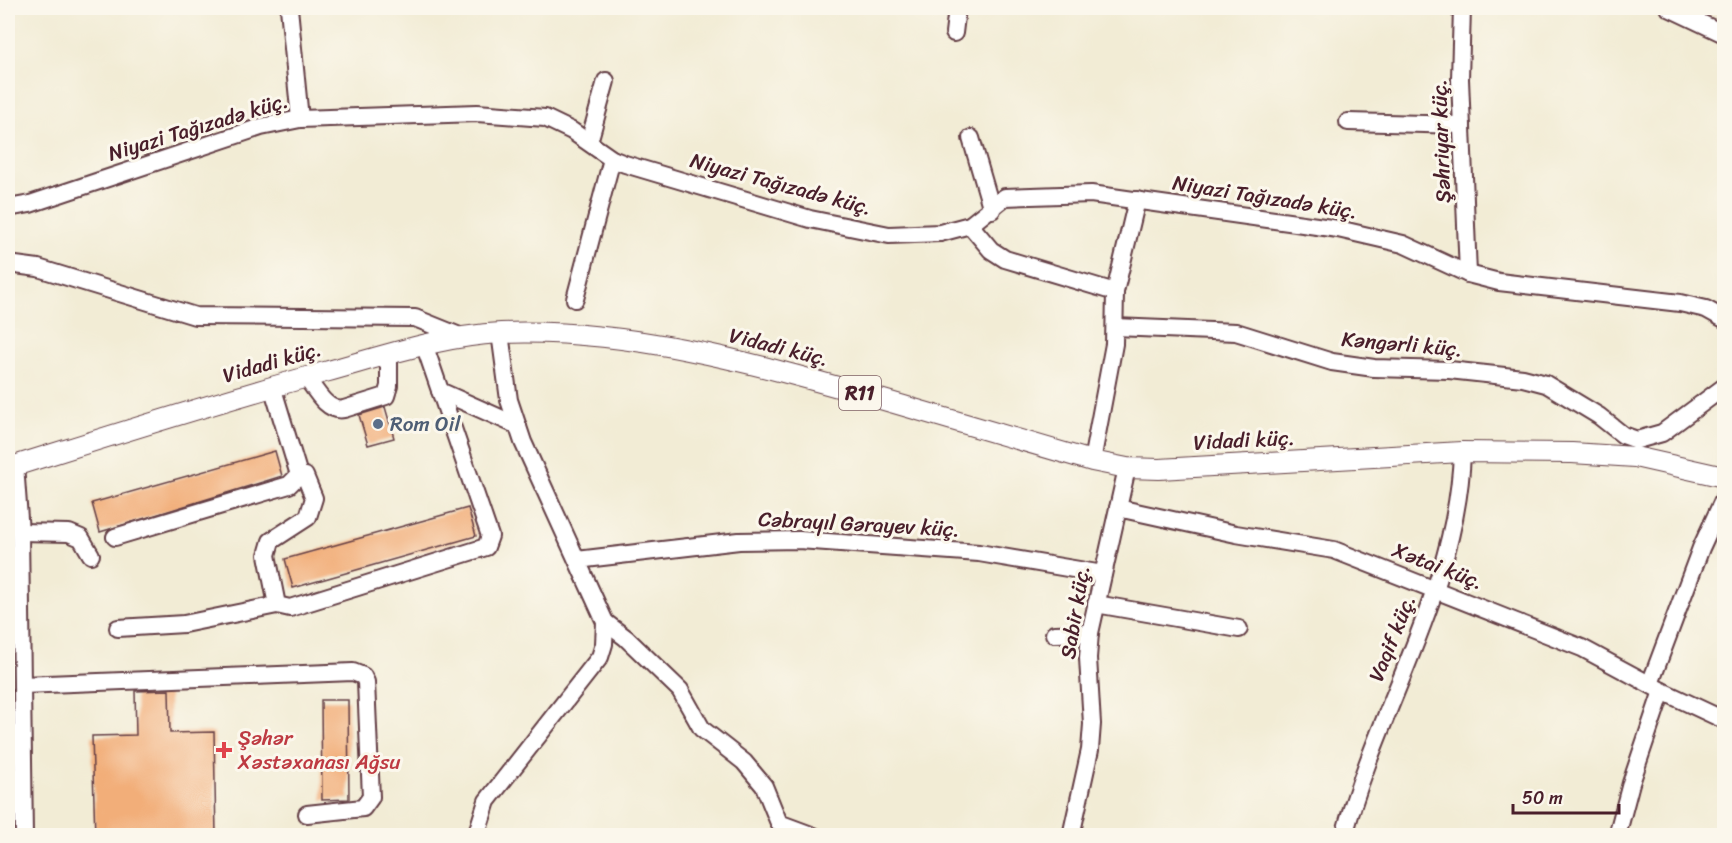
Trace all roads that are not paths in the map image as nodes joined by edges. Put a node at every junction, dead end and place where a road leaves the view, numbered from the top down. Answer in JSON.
{"nodes":[{"id":1,"x":289,"y":8,"type":"edge"},
{"id":2,"x":957,"y":8,"type":"edge"},
{"id":3,"x":1461,"y":8,"type":"edge"},
{"id":4,"x":1669,"y":8,"type":"edge"},
{"id":5,"x":954,"y":33,"type":"dead end"},
{"id":6,"x":1725,"y":34,"type":"edge"},
{"id":7,"x":606,"y":81,"type":"dead end"},
{"id":8,"x":300,"y":119,"type":"junction"},
{"id":9,"x":1348,"y":123,"type":"dead end"},
{"id":10,"x":1462,"y":125,"type":"junction"},
{"id":11,"x":971,"y":138,"type":"dead end"},
{"id":12,"x":589,"y":142,"type":"junction"},
{"id":13,"x":612,"y":159,"type":"junction"},
{"id":14,"x":1137,"y":201,"type":"junction"},
{"id":15,"x":8,"y":208,"type":"edge"},
{"id":16,"x":992,"y":210,"type":"junction"},
{"id":17,"x":970,"y":225,"type":"junction"},
{"id":18,"x":8,"y":264,"type":"edge"},
{"id":19,"x":1468,"y":274,"type":"junction"},
{"id":20,"x":1115,"y":292,"type":"junction"},
{"id":21,"x":574,"y":299,"type":"dead end"},
{"id":22,"x":1725,"y":319,"type":"edge"},
{"id":23,"x":1114,"y":327,"type":"junction"},
{"id":24,"x":500,"y":333,"type":"junction"},
{"id":25,"x":462,"y":337,"type":"junction"},
{"id":26,"x":424,"y":344,"type":"junction"},
{"id":27,"x":389,"y":354,"type":"junction"},
{"id":28,"x":306,"y":377,"type":"junction"},
{"id":29,"x":272,"y":386,"type":"junction"},
{"id":30,"x":1725,"y":387,"type":"edge"},
{"id":31,"x":440,"y":391,"type":"junction"},
{"id":32,"x":518,"y":426,"type":"junction"},
{"id":33,"x":1636,"y":448,"type":"junction"},
{"id":34,"x":1462,"y":452,"type":"junction"},
{"id":35,"x":1092,"y":461,"type":"junction"},
{"id":36,"x":11,"y":466,"type":"edge"},
{"id":37,"x":1127,"y":468,"type":"junction"},
{"id":38,"x":299,"y":475,"type":"junction"},
{"id":39,"x":1725,"y":477,"type":"edge"},
{"id":40,"x":1725,"y":498,"type":"edge"},
{"id":41,"x":1118,"y":508,"type":"junction"},
{"id":42,"x":20,"y":532,"type":"junction"},
{"id":43,"x":115,"y":537,"type":"dead end"},
{"id":44,"x":91,"y":555,"type":"dead end"},
{"id":45,"x":577,"y":560,"type":"junction"},
{"id":46,"x":1103,"y":574,"type":"junction"},
{"id":47,"x":1435,"y":589,"type":"junction"},
{"id":48,"x":1096,"y":604,"type":"junction"},
{"id":49,"x":277,"y":605,"type":"junction"},
{"id":50,"x":605,"y":622,"type":"junction"},
{"id":51,"x":118,"y":628,"type":"dead end"},
{"id":52,"x":1239,"y":629,"type":"dead end"},
{"id":53,"x":1090,"y":633,"type":"junction"},
{"id":54,"x":1054,"y":634,"type":"dead end"},
{"id":55,"x":22,"y":685,"type":"junction"},
{"id":56,"x":1656,"y":687,"type":"junction"},
{"id":57,"x":1725,"y":720,"type":"edge"},
{"id":58,"x":307,"y":813,"type":"dead end"},
{"id":59,"x":778,"y":829,"type":"edge"},
{"id":60,"x":24,"y":836,"type":"edge"},
{"id":61,"x":476,"y":836,"type":"edge"},
{"id":62,"x":814,"y":836,"type":"edge"},
{"id":63,"x":1071,"y":836,"type":"edge"},
{"id":64,"x":1344,"y":836,"type":"edge"},
{"id":65,"x":1617,"y":836,"type":"edge"}],
"edges":[{"from":1,"to":8,"type":"street"},
{"from":2,"to":5,"type":"street"},
{"from":3,"to":10,"type":"street","name":"Şəhriyar küç."},
{"from":4,"to":6,"type":"street"},
{"from":7,"to":12,"type":"street"},
{"from":8,"to":12,"type":"street","name":"Niyazi Tağızadə küç."},
{"from":8,"to":15,"type":"street","name":"Niyazi Tağızadə küç."},
{"from":9,"to":10,"type":"street"},
{"from":10,"to":19,"type":"street","name":"Şəhriyar küç."},
{"from":11,"to":16,"type":"street"},
{"from":12,"to":13,"type":"street","name":"Niyazi Tağızadə küç."},
{"from":13,"to":17,"type":"street","name":"Niyazi Tağızadə küç."},
{"from":13,"to":21,"type":"street"},
{"from":14,"to":16,"type":"street","name":"Niyazi Tağızadə küç."},
{"from":14,"to":19,"type":"street","name":"Niyazi Tağızadə küç."},
{"from":14,"to":20,"type":"street"},
{"from":16,"to":17,"type":"street","name":"Niyazi Tağızadə küç."},
{"from":17,"to":20,"type":"street"},
{"from":18,"to":25,"type":"street"},
{"from":19,"to":22,"type":"street","name":"Niyazi Tağızadə küç."},
{"from":20,"to":23,"type":"street"},
{"from":23,"to":33,"type":"street","name":"Kəngərli küç."},
{"from":23,"to":35,"type":"street"},
{"from":24,"to":25,"type":"main road","name":"Vidadi küç.","number":"R11"},
{"from":24,"to":32,"type":"street"},
{"from":24,"to":35,"type":"main road","name":"Vidadi küç.","number":"R11"},
{"from":25,"to":26,"type":"main road","name":"Vidadi küç.","number":"R11"},
{"from":26,"to":27,"type":"main road","name":"Vidadi küç.","number":"R11"},
{"from":26,"to":31,"type":"street"},
{"from":27,"to":28,"type":"main road","name":"Vidadi küç.","number":"R11"},
{"from":27,"to":28,"type":"street"},
{"from":28,"to":29,"type":"main road","name":"Vidadi küç.","number":"R11"},
{"from":29,"to":36,"type":"main road","name":"Vidadi küç.","number":"R11"},
{"from":29,"to":38,"type":"street"},
{"from":30,"to":33,"type":"street"},
{"from":31,"to":32,"type":"street"},
{"from":31,"to":49,"type":"street"},
{"from":32,"to":45,"type":"street"},
{"from":33,"to":34,"type":"main road","name":"Vidadi küç.","number":"R11"},
{"from":33,"to":39,"type":"main road","name":"Vidadi küç.","number":"R11"},
{"from":34,"to":37,"type":"main road","name":"Vidadi küç.","number":"R11"},
{"from":34,"to":47,"type":"street","name":"Vaqif küç."},
{"from":35,"to":37,"type":"main road","name":"Vidadi küç.","number":"R11"},
{"from":36,"to":42,"type":"street"},
{"from":37,"to":41,"type":"street","name":"Sabir küç."},
{"from":38,"to":43,"type":"street"},
{"from":38,"to":49,"type":"street"},
{"from":40,"to":56,"type":"street"},
{"from":41,"to":46,"type":"street","name":"Sabir küç."},
{"from":41,"to":47,"type":"street","name":"Xətai küç."},
{"from":42,"to":44,"type":"street"},
{"from":42,"to":55,"type":"street"},
{"from":45,"to":46,"type":"street","name":"Cəbrayıl Gərayev küç."},
{"from":45,"to":50,"type":"street"},
{"from":46,"to":48,"type":"street","name":"Sabir küç."},
{"from":47,"to":56,"type":"street","name":"Xətai küç."},
{"from":47,"to":64,"type":"street","name":"Vaqif küç."},
{"from":48,"to":52,"type":"street"},
{"from":48,"to":53,"type":"street","name":"Sabir küç."},
{"from":49,"to":51,"type":"street"},
{"from":50,"to":59,"type":"street"},
{"from":50,"to":61,"type":"street"},
{"from":53,"to":54,"type":"street"},
{"from":53,"to":63,"type":"street","name":"Sabir küç."},
{"from":55,"to":58,"type":"street"},
{"from":55,"to":60,"type":"street"},
{"from":56,"to":57,"type":"street","name":"Xətai küç."},
{"from":56,"to":65,"type":"street"},
{"from":59,"to":62,"type":"street"}]}
